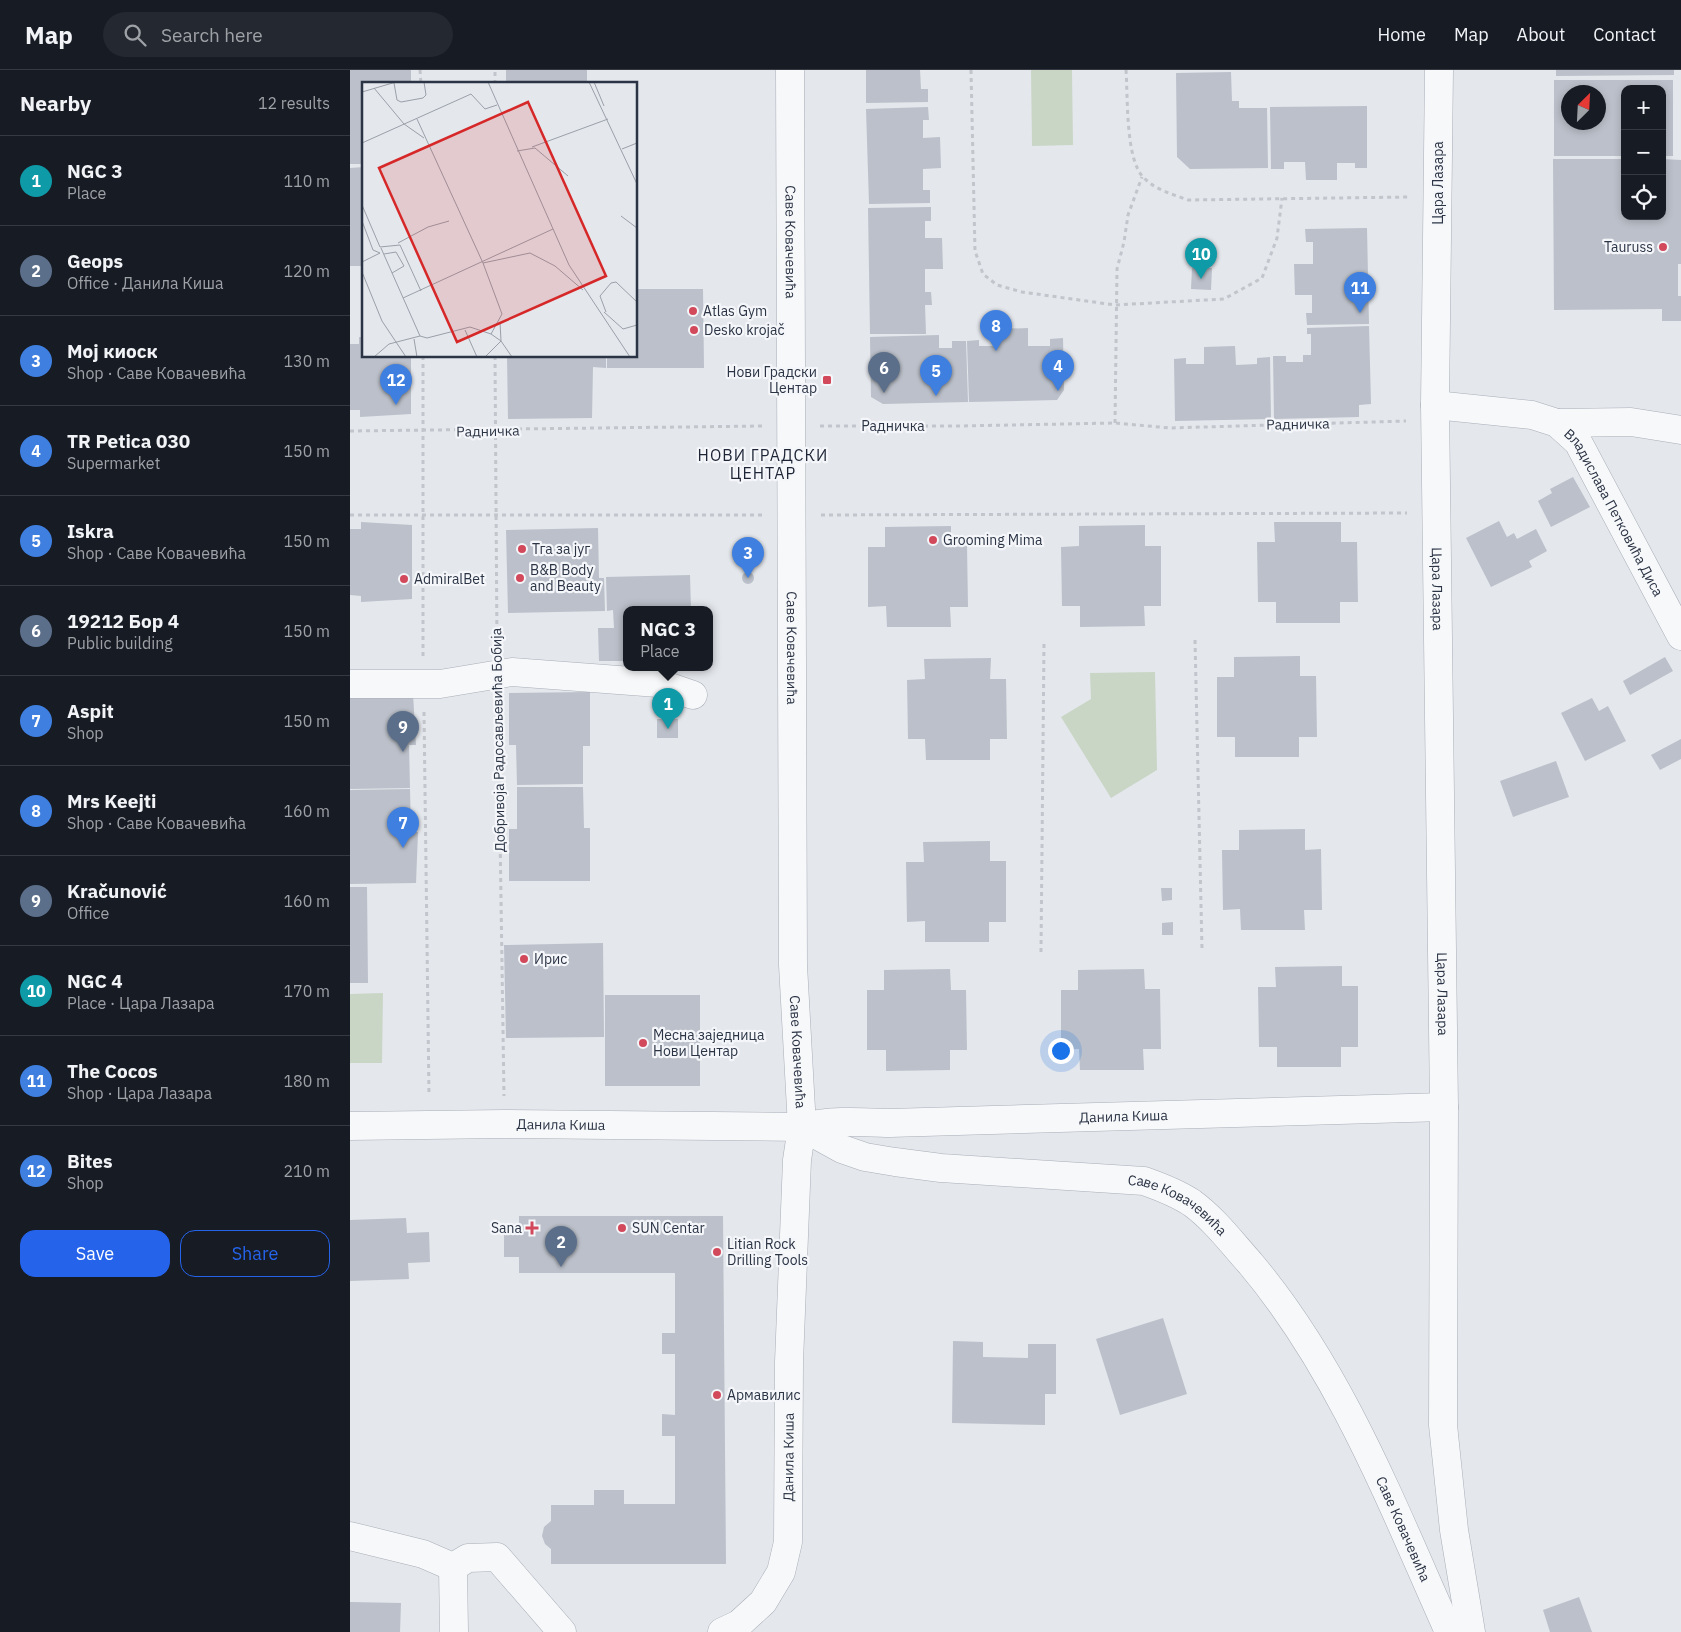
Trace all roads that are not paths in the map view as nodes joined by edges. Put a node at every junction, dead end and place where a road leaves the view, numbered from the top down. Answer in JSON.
{"nodes":[{"id":1,"x":790,"y":70,"type":"edge"},
{"id":2,"x":1439,"y":70,"type":"edge"},
{"id":3,"x":1436,"y":413,"type":"junction"},
{"id":4,"x":1557,"y":423,"type":"junction"},
{"id":5,"x":1681,"y":430,"type":"edge"},
{"id":6,"x":1681,"y":636,"type":"edge"},
{"id":7,"x":350,"y":684,"type":"edge"},
{"id":8,"x":693,"y":695,"type":"dead end"},
{"id":9,"x":1444,"y":1107,"type":"junction"},
{"id":10,"x":350,"y":1126,"type":"edge"},
{"id":11,"x":802,"y":1127,"type":"junction"},
{"id":12,"x":350,"y":1536,"type":"edge"},
{"id":13,"x":453,"y":1566,"type":"junction"},
{"id":14,"x":734,"y":1629,"type":"edge"},
{"id":15,"x":454,"y":1632,"type":"edge"},
{"id":16,"x":562,"y":1632,"type":"edge"},
{"id":17,"x":1449,"y":1632,"type":"edge"},
{"id":18,"x":1471,"y":1632,"type":"edge"}],
"edges":[{"from":1,"to":11,"type":"street","name":"Саве Ковачевића"},
{"from":2,"to":3,"type":"street","name":"Цара Лазара"},
{"from":3,"to":4,"type":"street","name":"Владислава Петковића Диса"},
{"from":3,"to":9,"type":"street","name":"Цара Лазара"},
{"from":4,"to":5,"type":"street"},
{"from":4,"to":6,"type":"street","name":"Владислава Петковића Диса"},
{"from":7,"to":8,"type":"street"},
{"from":9,"to":11,"type":"street","name":"Данила Киша"},
{"from":9,"to":18,"type":"street","name":"Цара Лазара"},
{"from":10,"to":11,"type":"street","name":"Данила Киша"},
{"from":11,"to":14,"type":"street","name":"Данила Киша"},
{"from":11,"to":17,"type":"street","name":"Саве Ковачевића"},
{"from":12,"to":13,"type":"street"},
{"from":13,"to":15,"type":"street"},
{"from":13,"to":16,"type":"street"}]}
